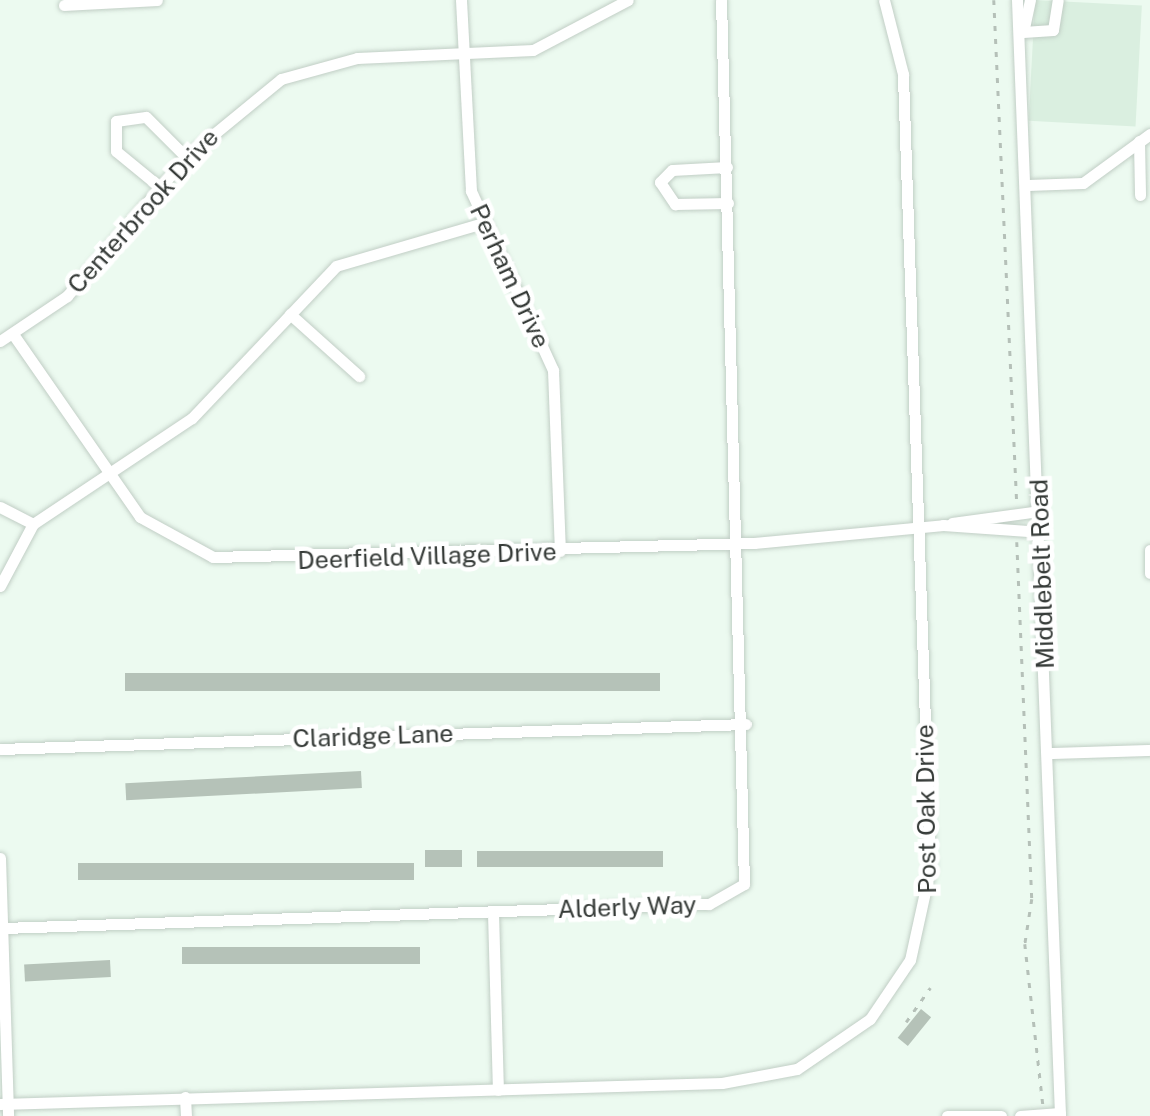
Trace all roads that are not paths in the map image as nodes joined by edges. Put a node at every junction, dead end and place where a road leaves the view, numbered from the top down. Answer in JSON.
{"nodes":[{"id":1,"x":157,"y":0,"type":"edge"},
{"id":2,"x":461,"y":0,"type":"edge"},
{"id":3,"x":628,"y":0,"type":"edge"},
{"id":4,"x":720,"y":0,"type":"edge"},
{"id":5,"x":884,"y":0,"type":"edge"},
{"id":6,"x":1016,"y":0,"type":"edge"},
{"id":7,"x":1030,"y":0,"type":"edge"},
{"id":8,"x":1058,"y":0,"type":"edge"},
{"id":9,"x":64,"y":5,"type":"dead end"},
{"id":10,"x":1022,"y":32,"type":"junction"},
{"id":11,"x":462,"y":54,"type":"junction"},
{"id":12,"x":1144,"y":138,"type":"edge"},
{"id":13,"x":186,"y":157,"type":"junction"},
{"id":14,"x":727,"y":167,"type":"junction"},
{"id":15,"x":1028,"y":186,"type":"junction"},
{"id":16,"x":161,"y":188,"type":"junction"},
{"id":17,"x":1140,"y":195,"type":"dead end"},
{"id":18,"x":728,"y":203,"type":"junction"},
{"id":19,"x":483,"y":223,"type":"junction"},
{"id":20,"x":290,"y":314,"type":"junction"},
{"id":21,"x":15,"y":338,"type":"junction"},
{"id":22,"x":0,"y":341,"type":"edge"},
{"id":23,"x":359,"y":376,"type":"dead end"},
{"id":24,"x":106,"y":473,"type":"junction"},
{"id":25,"x":0,"y":507,"type":"edge"},
{"id":26,"x":1040,"y":510,"type":"junction"},
{"id":27,"x":33,"y":524,"type":"junction"},
{"id":28,"x":943,"y":526,"type":"junction"},
{"id":29,"x":919,"y":527,"type":"junction"},
{"id":30,"x":1042,"y":532,"type":"junction"},
{"id":31,"x":740,"y":544,"type":"junction"},
{"id":32,"x":0,"y":546,"type":"edge"},
{"id":33,"x":1150,"y":550,"type":"edge"},
{"id":34,"x":560,"y":551,"type":"junction"},
{"id":35,"x":11,"y":556,"type":"junction"},
{"id":36,"x":1150,"y":573,"type":"edge"},
{"id":37,"x":0,"y":586,"type":"edge"},
{"id":38,"x":746,"y":724,"type":"junction"},
{"id":39,"x":0,"y":750,"type":"edge"},
{"id":40,"x":1150,"y":750,"type":"edge"},
{"id":41,"x":1050,"y":753,"type":"junction"},
{"id":42,"x":0,"y":858,"type":"edge"},
{"id":43,"x":493,"y":913,"type":"junction"},
{"id":44,"x":3,"y":928,"type":"junction"},
{"id":45,"x":498,"y":1090,"type":"junction"},
{"id":46,"x":185,"y":1097,"type":"junction"},
{"id":47,"x":5,"y":1108,"type":"edge"},
{"id":48,"x":1060,"y":1114,"type":"edge"},
{"id":49,"x":1044,"y":1115,"type":"edge"},
{"id":50,"x":186,"y":1116,"type":"edge"},
{"id":51,"x":948,"y":1116,"type":"edge"},
{"id":52,"x":1001,"y":1116,"type":"edge"},
{"id":53,"x":1020,"y":1116,"type":"edge"}],
"edges":[{"from":1,"to":9,"type":"street"},
{"from":2,"to":11,"type":"street","name":"Perham Drive"},
{"from":3,"to":11,"type":"street","name":"Centerbrook Drive"},
{"from":4,"to":14,"type":"street","name":"Alderly Way"},
{"from":5,"to":29,"type":"street","name":"Post Oak Drive"},
{"from":6,"to":10,"type":"street","name":"Middlebelt Road"},
{"from":7,"to":10,"type":"street","name":"Middlebelt Road"},
{"from":8,"to":10,"type":"street"},
{"from":10,"to":15,"type":"street","name":"Middlebelt Road"},
{"from":11,"to":13,"type":"street","name":"Centerbrook Drive"},
{"from":11,"to":19,"type":"street","name":"Perham Drive"},
{"from":12,"to":15,"type":"street"},
{"from":12,"to":17,"type":"street"},
{"from":13,"to":16,"type":"street","name":"Centerbrook Drive"},
{"from":13,"to":16,"type":"street"},
{"from":14,"to":18,"type":"street","name":"Alderly Way"},
{"from":14,"to":18,"type":"street"},
{"from":15,"to":26,"type":"street","name":"Middlebelt Road"},
{"from":16,"to":21,"type":"street","name":"Centerbrook Drive"},
{"from":18,"to":31,"type":"street","name":"Alderly Way"},
{"from":19,"to":20,"type":"street"},
{"from":19,"to":34,"type":"street","name":"Perham Drive"},
{"from":20,"to":23,"type":"street"},
{"from":20,"to":24,"type":"street"},
{"from":21,"to":22,"type":"street","name":"Centerbrook Drive"},
{"from":21,"to":24,"type":"street","name":"Deerfield Village Drive"},
{"from":24,"to":27,"type":"street"},
{"from":24,"to":34,"type":"street","name":"Deerfield Village Drive"},
{"from":25,"to":27,"type":"street"},
{"from":26,"to":28,"type":"street","name":"Deerfield Village Drive"},
{"from":26,"to":30,"type":"street","name":"Middlebelt Road"},
{"from":27,"to":35,"type":"street"},
{"from":28,"to":29,"type":"street","name":"Deerfield Village Drive"},
{"from":28,"to":30,"type":"street","name":"Deerfield Village Drive"},
{"from":29,"to":31,"type":"street","name":"Deerfield Village Drive"},
{"from":29,"to":45,"type":"street","name":"Post Oak Drive"},
{"from":30,"to":41,"type":"street","name":"Middlebelt Road"},
{"from":31,"to":34,"type":"street","name":"Deerfield Village Drive"},
{"from":31,"to":38,"type":"street","name":"Alderly Way"},
{"from":32,"to":35,"type":"street"},
{"from":33,"to":36,"type":"street"},
{"from":35,"to":37,"type":"street"},
{"from":38,"to":39,"type":"street","name":"Claridge Lane"},
{"from":38,"to":43,"type":"street","name":"Alderly Way"},
{"from":40,"to":41,"type":"street"},
{"from":41,"to":48,"type":"street","name":"Middlebelt Road"},
{"from":42,"to":44,"type":"street"},
{"from":43,"to":44,"type":"street","name":"Alderly Way"},
{"from":43,"to":45,"type":"street"},
{"from":44,"to":47,"type":"street"},
{"from":45,"to":46,"type":"street","name":"Post Oak Drive"},
{"from":46,"to":47,"type":"street","name":"Post Oak Drive"},
{"from":46,"to":50,"type":"street"},
{"from":48,"to":49,"type":"street"},
{"from":49,"to":53,"type":"street"},
{"from":51,"to":52,"type":"street"}]}
